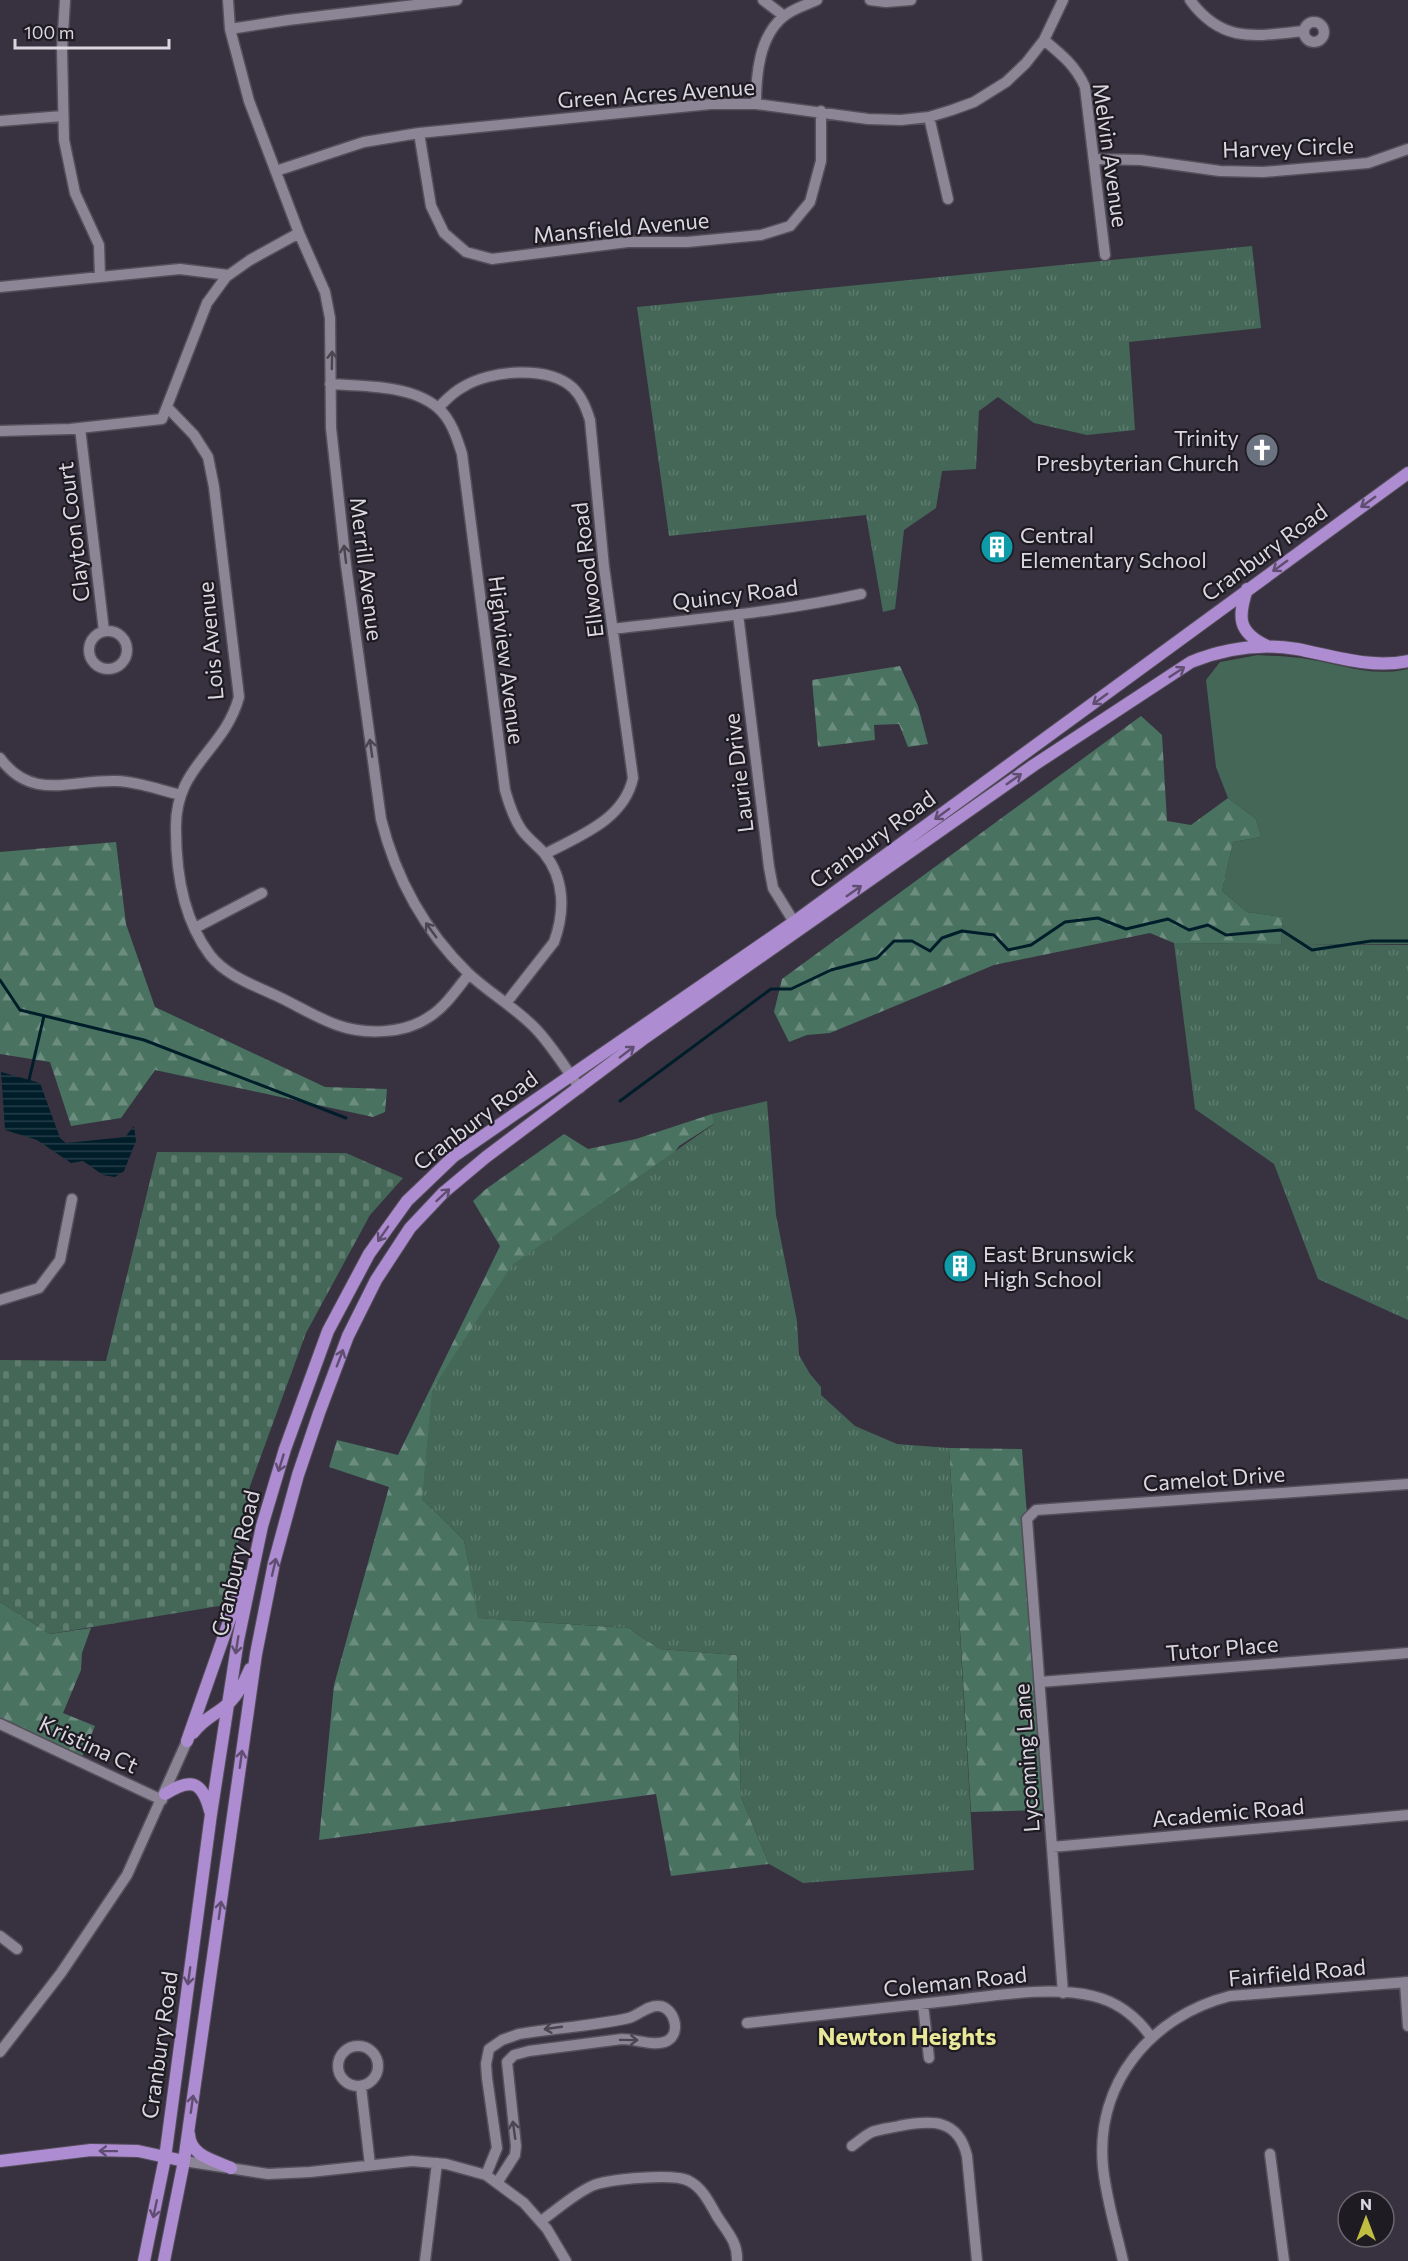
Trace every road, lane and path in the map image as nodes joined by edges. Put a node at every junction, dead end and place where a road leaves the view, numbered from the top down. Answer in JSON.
{"nodes":[{"id":1,"x":65,"y":0,"type":"edge"},
{"id":2,"x":228,"y":0,"type":"edge"},
{"id":3,"x":457,"y":0,"type":"edge"},
{"id":4,"x":763,"y":0,"type":"edge"},
{"id":5,"x":817,"y":0,"type":"edge"},
{"id":6,"x":870,"y":0,"type":"edge"},
{"id":7,"x":911,"y":0,"type":"edge"},
{"id":8,"x":1063,"y":0,"type":"edge"},
{"id":9,"x":1191,"y":0,"type":"edge"},
{"id":10,"x":784,"y":16,"type":"junction"},
{"id":11,"x":230,"y":29,"type":"junction"},
{"id":12,"x":1304,"y":31,"type":"dead end"},
{"id":13,"x":1044,"y":40,"type":"junction"},
{"id":14,"x":756,"y":104,"type":"junction"},
{"id":15,"x":821,"y":111,"type":"junction"},
{"id":16,"x":63,"y":116,"type":"junction"},
{"id":17,"x":929,"y":117,"type":"junction"},
{"id":18,"x":0,"y":121,"type":"edge"},
{"id":19,"x":419,"y":133,"type":"junction"},
{"id":20,"x":1408,"y":149,"type":"edge"},
{"id":21,"x":1095,"y":159,"type":"junction"},
{"id":22,"x":276,"y":171,"type":"junction"},
{"id":23,"x":948,"y":199,"type":"dead end"},
{"id":24,"x":299,"y":233,"type":"junction"},
{"id":25,"x":1106,"y":255,"type":"dead end"},
{"id":26,"x":228,"y":275,"type":"junction"},
{"id":27,"x":100,"y":277,"type":"junction"},
{"id":28,"x":0,"y":286,"type":"edge"},
{"id":29,"x":330,"y":384,"type":"junction"},
{"id":30,"x":167,"y":407,"type":"junction"},
{"id":31,"x":438,"y":408,"type":"junction"},
{"id":32,"x":80,"y":428,"type":"junction"},
{"id":33,"x":0,"y":431,"type":"edge"},
{"id":34,"x":1408,"y":473,"type":"edge"},
{"id":35,"x":1247,"y":589,"type":"junction"},
{"id":36,"x":861,"y":594,"type":"dead end"},
{"id":37,"x":738,"y":614,"type":"junction"},
{"id":38,"x":613,"y":629,"type":"junction"},
{"id":39,"x":104,"y":631,"type":"dead end"},
{"id":40,"x":1268,"y":646,"type":"junction"},
{"id":41,"x":1408,"y":661,"type":"edge"},
{"id":42,"x":0,"y":758,"type":"edge"},
{"id":43,"x":181,"y":795,"type":"junction"},
{"id":44,"x":545,"y":854,"type":"junction"},
{"id":45,"x":262,"y":893,"type":"dead end"},
{"id":46,"x":794,"y":921,"type":"junction"},
{"id":47,"x":195,"y":928,"type":"junction"},
{"id":48,"x":469,"y":974,"type":"junction"},
{"id":49,"x":507,"y":1002,"type":"junction"},
{"id":50,"x":570,"y":1075,"type":"junction"},
{"id":51,"x":580,"y":1088,"type":"junction"},
{"id":52,"x":72,"y":1199,"type":"dead end"},
{"id":53,"x":0,"y":1300,"type":"edge"},
{"id":54,"x":1408,"y":1484,"type":"edge"},
{"id":55,"x":1027,"y":1519,"type":"joint"},
{"id":56,"x":262,"y":1526,"type":"junction"},
{"id":57,"x":1408,"y":1653,"type":"edge"},
{"id":58,"x":256,"y":1654,"type":"junction"},
{"id":59,"x":1040,"y":1682,"type":"junction"},
{"id":60,"x":229,"y":1704,"type":"junction"},
{"id":61,"x":0,"y":1724,"type":"edge"},
{"id":62,"x":187,"y":1741,"type":"junction"},
{"id":63,"x":163,"y":1797,"type":"junction"},
{"id":64,"x":211,"y":1814,"type":"junction"},
{"id":65,"x":1408,"y":1815,"type":"edge"},
{"id":66,"x":1052,"y":1847,"type":"junction"},
{"id":67,"x":0,"y":1936,"type":"edge"},
{"id":68,"x":17,"y":1949,"type":"dead end"},
{"id":69,"x":1407,"y":1982,"type":"edge"},
{"id":70,"x":1063,"y":1993,"type":"junction"},
{"id":71,"x":923,"y":2004,"type":"junction"},
{"id":72,"x":747,"y":2023,"type":"dead end"},
{"id":73,"x":1408,"y":2026,"type":"edge"},
{"id":74,"x":1151,"y":2037,"type":"junction"},
{"id":75,"x":495,"y":2044,"type":"junction"},
{"id":76,"x":0,"y":2052,"type":"edge"},
{"id":77,"x":511,"y":2058,"type":"junction"},
{"id":78,"x":929,"y":2058,"type":"dead end"},
{"id":79,"x":361,"y":2087,"type":"dead end"},
{"id":80,"x":189,"y":2130,"type":"junction"},
{"id":81,"x":852,"y":2146,"type":"dead end"},
{"id":82,"x":1270,"y":2154,"type":"dead end"},
{"id":83,"x":165,"y":2158,"type":"junction"},
{"id":84,"x":0,"y":2161,"type":"edge"},
{"id":85,"x":184,"y":2162,"type":"junction"},
{"id":86,"x":437,"y":2163,"type":"junction"},
{"id":87,"x":370,"y":2165,"type":"junction"},
{"id":88,"x":231,"y":2168,"type":"junction"},
{"id":89,"x":486,"y":2175,"type":"junction"},
{"id":90,"x":497,"y":2183,"type":"junction"},
{"id":91,"x":541,"y":2221,"type":"junction"},
{"id":92,"x":144,"y":2261,"type":"edge"},
{"id":93,"x":164,"y":2261,"type":"edge"},
{"id":94,"x":425,"y":2261,"type":"edge"},
{"id":95,"x":566,"y":2261,"type":"edge"},
{"id":96,"x":737,"y":2261,"type":"edge"},
{"id":97,"x":977,"y":2261,"type":"edge"},
{"id":98,"x":1122,"y":2261,"type":"edge"},
{"id":99,"x":1284,"y":2261,"type":"edge"}],
"edges":[{"from":1,"to":16,"type":"street"},
{"from":2,"to":11,"type":"street","name":"Merrill Avenue"},
{"from":3,"to":11,"type":"street"},
{"from":4,"to":10,"type":"street"},
{"from":5,"to":10,"type":"street"},
{"from":6,"to":7,"type":"street"},
{"from":8,"to":13,"type":"street","name":"Green Acres Avenue"},
{"from":9,"to":12,"type":"street"},
{"from":10,"to":14,"type":"street"},
{"from":11,"to":22,"type":"street","name":"Merrill Avenue"},
{"from":13,"to":17,"type":"street","name":"Green Acres Avenue"},
{"from":13,"to":21,"type":"street","name":"Melvin Avenue"},
{"from":14,"to":15,"type":"street","name":"Green Acres Avenue"},
{"from":14,"to":19,"type":"street","name":"Green Acres Avenue"},
{"from":15,"to":17,"type":"street","name":"Green Acres Avenue"},
{"from":15,"to":19,"type":"street","name":"Mansfield Avenue"},
{"from":16,"to":18,"type":"street"},
{"from":16,"to":27,"type":"street"},
{"from":17,"to":23,"type":"street"},
{"from":19,"to":22,"type":"street","name":"Green Acres Avenue"},
{"from":20,"to":21,"type":"street","name":"Harvey Circle"},
{"from":21,"to":25,"type":"street","name":"Melvin Avenue"},
{"from":22,"to":24,"type":"street","name":"Merrill Avenue"},
{"from":24,"to":26,"type":"street"},
{"from":29,"to":24,"type":"street","name":"Merrill Avenue","one_way":true},
{"from":26,"to":27,"type":"street"},
{"from":26,"to":30,"type":"street"},
{"from":27,"to":28,"type":"street"},
{"from":29,"to":31,"type":"street","name":"Highview Avenue"},
{"from":48,"to":29,"type":"street","name":"Merrill Avenue","one_way":true},
{"from":30,"to":32,"type":"street"},
{"from":30,"to":43,"type":"street","name":"Lois Avenue"},
{"from":31,"to":38,"type":"street","name":"Ellwood Road"},
{"from":31,"to":44,"type":"street","name":"Highview Avenue"},
{"from":32,"to":33,"type":"street"},
{"from":32,"to":39,"type":"street","name":"Clayton Court"},
{"from":34,"to":35,"type":"main road","name":"Cranbury Road","one_way":true},
{"from":35,"to":40,"type":"main road"},
{"from":35,"to":46,"type":"main road","name":"Cranbury Road","one_way":true},
{"from":36,"to":37,"type":"street","name":"Quincy Road"},
{"from":37,"to":38,"type":"street","name":"Quincy Road"},
{"from":37,"to":46,"type":"street","name":"Laurie Drive"},
{"from":38,"to":44,"type":"street","name":"Ellwood Road"},
{"from":40,"to":41,"type":"main road","name":"Cranbury Road"},
{"from":51,"to":40,"type":"main road","name":"Cranbury Road","one_way":true},
{"from":42,"to":43,"type":"street"},
{"from":43,"to":47,"type":"street","name":"Lois Avenue"},
{"from":44,"to":49,"type":"street","name":"Highview Avenue"},
{"from":45,"to":47,"type":"street"},
{"from":46,"to":50,"type":"main road","name":"Cranbury Road"},
{"from":47,"to":48,"type":"street","name":"Lois Avenue"},
{"from":48,"to":49,"type":"street","name":"Merrill Avenue"},
{"from":49,"to":50,"type":"street","name":"Merrill Avenue"},
{"from":50,"to":51,"type":"street","name":"Merrill Avenue"},
{"from":50,"to":56,"type":"main road","name":"Cranbury Road","one_way":true},
{"from":58,"to":51,"type":"main road","name":"Cranbury Road","one_way":true},
{"from":52,"to":53,"type":"street"},
{"from":54,"to":55,"type":"street","name":"Camelot Drive"},
{"from":55,"to":59,"type":"street","name":"Lycoming Lane"},
{"from":56,"to":60,"type":"main road","name":"Cranbury Road","one_way":true},
{"from":56,"to":62,"type":"main road"},
{"from":57,"to":59,"type":"street","name":"Tutor Place"},
{"from":58,"to":60,"type":"main road"},
{"from":80,"to":58,"type":"main road","name":"Cranbury Road","one_way":true},
{"from":59,"to":66,"type":"street","name":"Lycoming Lane"},
{"from":60,"to":62,"type":"main road"},
{"from":60,"to":64,"type":"main road","name":"Cranbury Road"},
{"from":61,"to":63,"type":"street","name":"Kristina Ct"},
{"from":62,"to":63,"type":"street"},
{"from":63,"to":64,"type":"main road"},
{"from":63,"to":76,"type":"street"},
{"from":64,"to":83,"type":"main road","name":"Cranbury Road","one_way":true},
{"from":65,"to":66,"type":"street","name":"Academic Road"},
{"from":66,"to":70,"type":"street","name":"Lycoming Lane"},
{"from":67,"to":68,"type":"street"},
{"from":69,"to":73,"type":"street"},
{"from":69,"to":74,"type":"street","name":"Fairfield Road"},
{"from":70,"to":71,"type":"street","name":"Coleman Road"},
{"from":70,"to":74,"type":"street","name":"Coleman Road"},
{"from":71,"to":72,"type":"street","name":"Coleman Road"},
{"from":71,"to":78,"type":"street"},
{"from":74,"to":98,"type":"street","name":"Fairfield Road"},
{"from":75,"to":77,"type":"street"},
{"from":77,"to":75,"type":"street","one_way":true},
{"from":75,"to":89,"type":"street"},
{"from":90,"to":77,"type":"street","one_way":true},
{"from":79,"to":87,"type":"street"},
{"from":80,"to":85,"type":"main road","name":"Cranbury Road"},
{"from":80,"to":88,"type":"main road"},
{"from":81,"to":97,"type":"street"},
{"from":82,"to":99,"type":"street"},
{"from":83,"to":84,"type":"main road","one_way":true},
{"from":83,"to":85,"type":"main road"},
{"from":83,"to":92,"type":"main road","name":"Cranbury Road","one_way":true},
{"from":85,"to":88,"type":"street"},
{"from":85,"to":93,"type":"main road","name":"Cranbury Road"},
{"from":86,"to":87,"type":"street"},
{"from":86,"to":89,"type":"street"},
{"from":86,"to":94,"type":"street"},
{"from":87,"to":88,"type":"street"},
{"from":89,"to":90,"type":"street"},
{"from":90,"to":91,"type":"street"},
{"from":91,"to":95,"type":"street"},
{"from":91,"to":96,"type":"street"}]}
